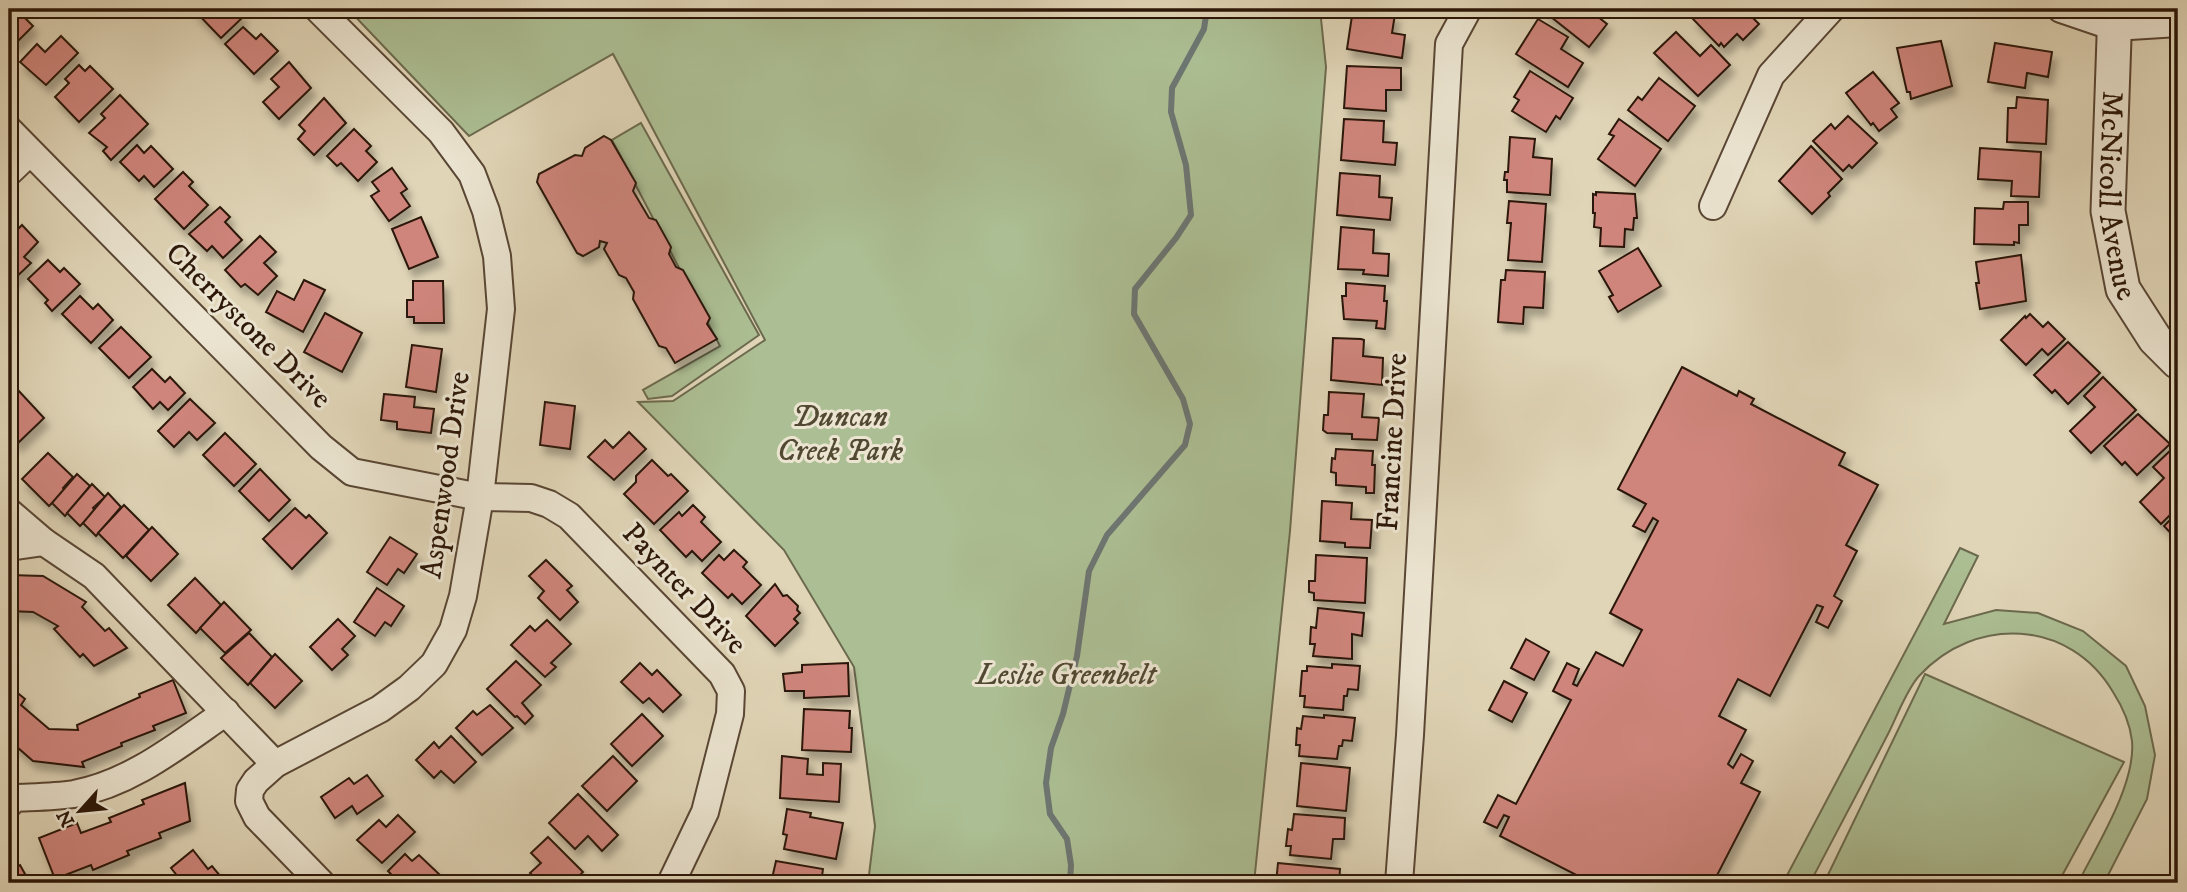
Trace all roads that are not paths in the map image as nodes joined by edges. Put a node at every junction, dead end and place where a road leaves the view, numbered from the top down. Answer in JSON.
{"nodes":[{"id":1,"x":318,"y":9,"type":"edge"},
{"id":2,"x":1468,"y":9,"type":"edge"},
{"id":3,"x":1832,"y":9,"type":"edge"},
{"id":4,"x":2061,"y":9,"type":"edge"},
{"id":5,"x":2115,"y":18,"type":"edge"},
{"id":6,"x":2178,"y":23,"type":"edge"},
{"id":7,"x":9,"y":130,"type":"edge"},
{"id":8,"x":30,"y":152,"type":"junction"},
{"id":9,"x":9,"y":172,"type":"edge"},
{"id":10,"x":1713,"y":206,"type":"dead end"},
{"id":11,"x":2178,"y":362,"type":"edge"},
{"id":12,"x":480,"y":497,"type":"junction"},
{"id":13,"x":9,"y":512,"type":"edge"},
{"id":14,"x":44,"y":542,"type":"junction"},
{"id":15,"x":9,"y":547,"type":"edge"},
{"id":16,"x":226,"y":712,"type":"junction"},
{"id":17,"x":275,"y":764,"type":"junction"},
{"id":18,"x":10,"y":799,"type":"edge"},
{"id":19,"x":321,"y":883,"type":"edge"},
{"id":20,"x":671,"y":883,"type":"edge"},
{"id":21,"x":1399,"y":883,"type":"edge"}],
"edges":[{"from":1,"to":12,"type":"street","name":"Aspenwood Drive"},
{"from":2,"to":21,"type":"street","name":"Francine Drive"},
{"from":3,"to":10,"type":"street"},
{"from":4,"to":5,"type":"street"},
{"from":5,"to":6,"type":"street"},
{"from":5,"to":11,"type":"street","name":"McNicoll Avenue"},
{"from":7,"to":8,"type":"street","name":"Cherrystone Drive"},
{"from":8,"to":9,"type":"street"},
{"from":8,"to":12,"type":"street","name":"Cherrystone Drive"},
{"from":12,"to":17,"type":"street","name":"Aspenwood Drive"},
{"from":12,"to":20,"type":"street","name":"Paynter Drive"},
{"from":13,"to":14,"type":"street"},
{"from":14,"to":15,"type":"street"},
{"from":14,"to":16,"type":"street"},
{"from":16,"to":17,"type":"street"},
{"from":16,"to":18,"type":"street"},
{"from":17,"to":19,"type":"street","name":"Aspenwood Drive"}]}
